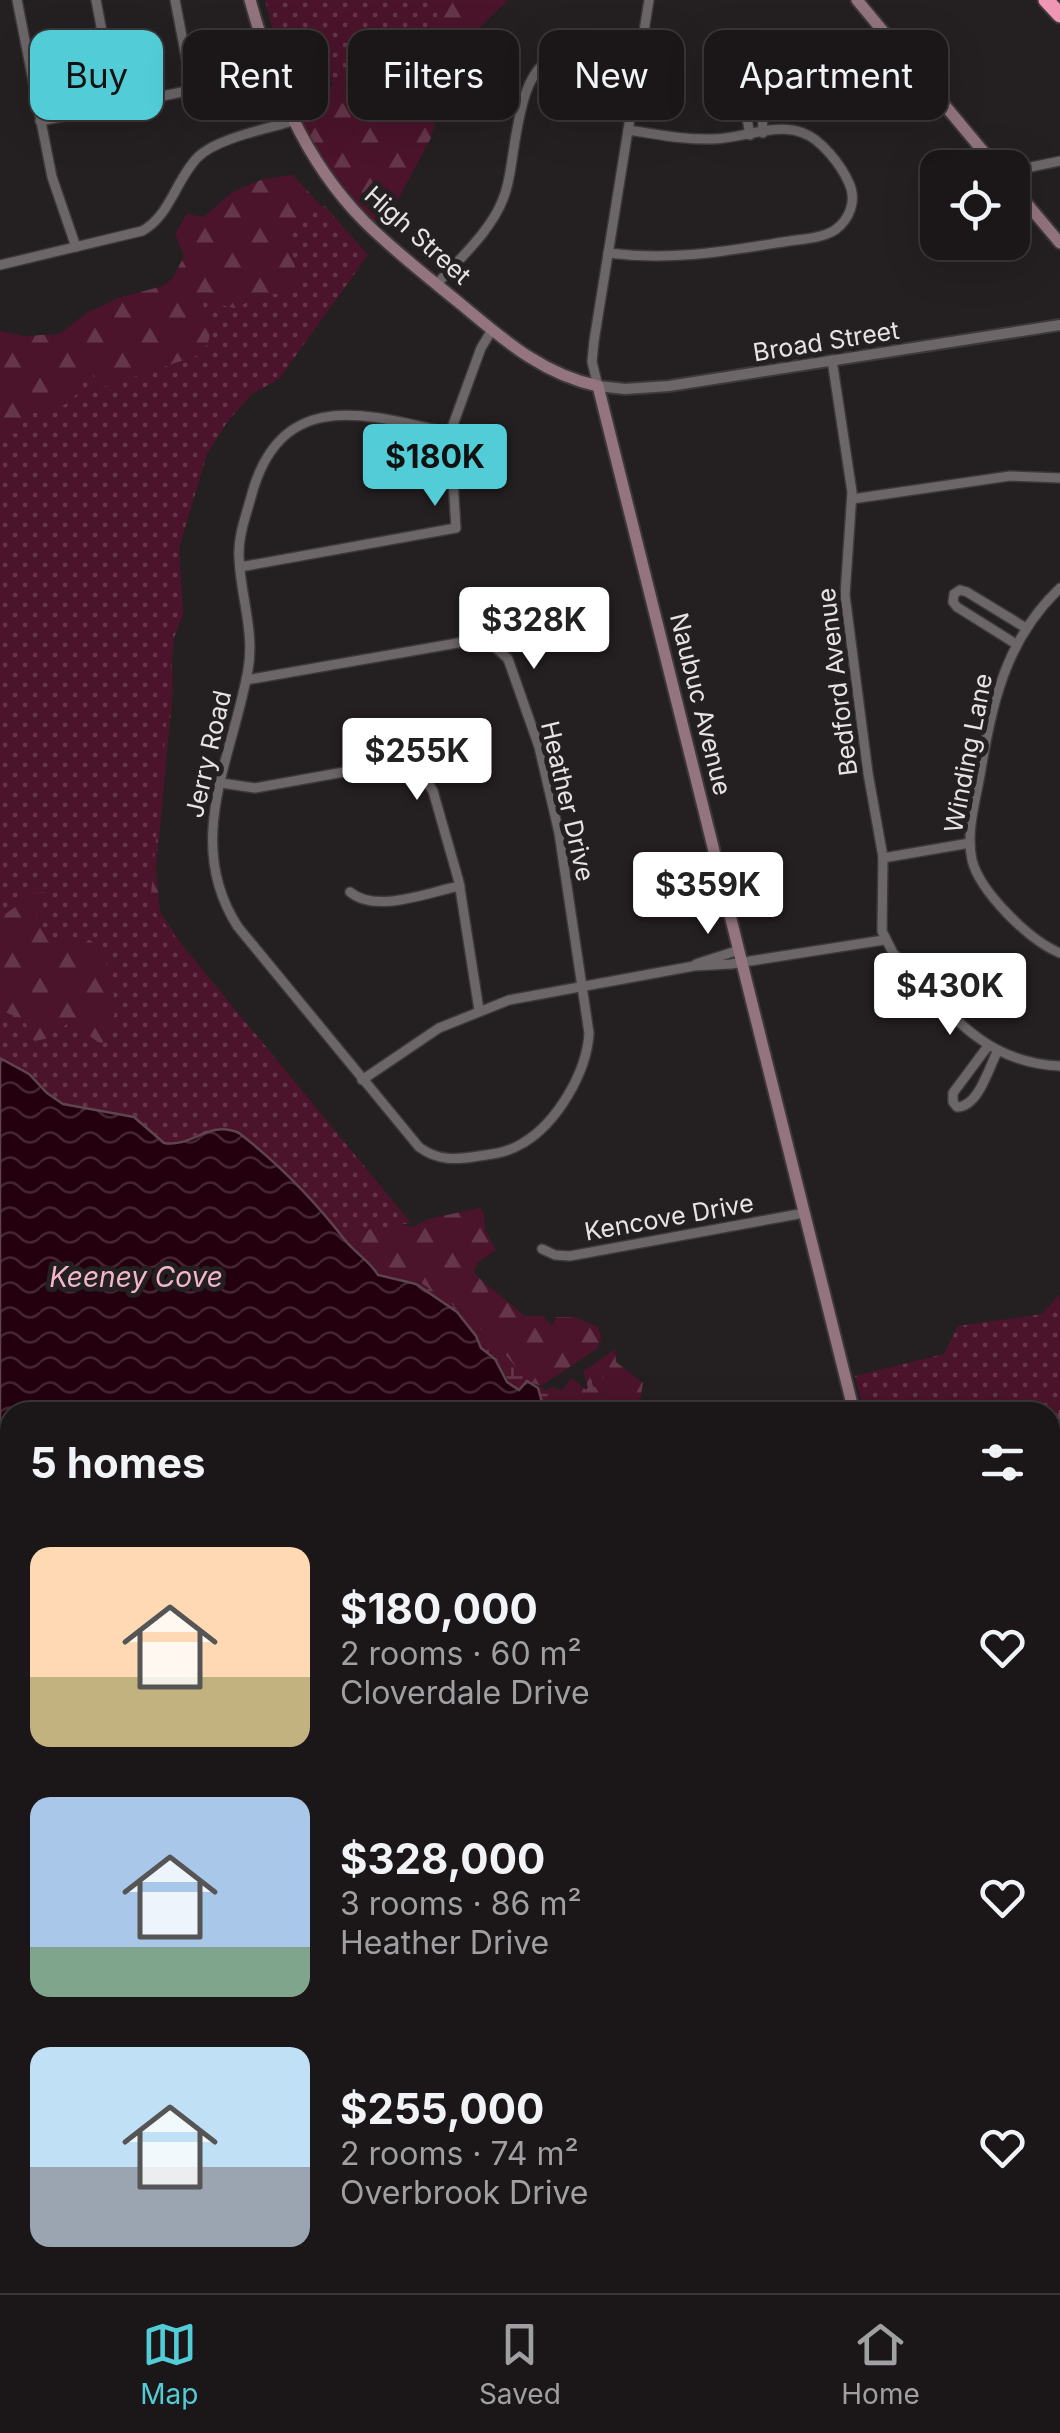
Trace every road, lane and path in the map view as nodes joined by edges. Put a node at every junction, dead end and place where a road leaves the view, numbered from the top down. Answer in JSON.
{"nodes":[{"id":1,"x":16,"y":0,"type":"edge"},
{"id":2,"x":96,"y":0,"type":"edge"},
{"id":3,"x":175,"y":0,"type":"edge"},
{"id":4,"x":250,"y":0,"type":"edge"},
{"id":5,"x":649,"y":0,"type":"edge"},
{"id":6,"x":856,"y":0,"type":"edge"},
{"id":7,"x":1046,"y":0,"type":"edge"},
{"id":8,"x":1060,"y":15,"type":"edge"},
{"id":9,"x":102,"y":30,"type":"edge"},
{"id":10,"x":259,"y":30,"type":"edge"},
{"id":11,"x":644,"y":30,"type":"edge"},
{"id":12,"x":539,"y":68,"type":"edge"},
{"id":13,"x":30,"y":70,"type":"edge"},
{"id":14,"x":163,"y":96,"type":"edge"},
{"id":15,"x":40,"y":120,"type":"edge"},
{"id":16,"x":292,"y":120,"type":"joint"},
{"id":17,"x":630,"y":120,"type":"edge"},
{"id":18,"x":628,"y":130,"type":"junction"},
{"id":19,"x":763,"y":133,"type":"junction"},
{"id":20,"x":750,"y":135,"type":"junction"},
{"id":21,"x":981,"y":150,"type":"edge"},
{"id":22,"x":1060,"y":161,"type":"edge"},
{"id":23,"x":1030,"y":167,"type":"edge"},
{"id":24,"x":1030,"y":207,"type":"edge"},
{"id":25,"x":1060,"y":243,"type":"edge"},
{"id":26,"x":76,"y":248,"type":"junction"},
{"id":27,"x":608,"y":253,"type":"junction"},
{"id":28,"x":0,"y":265,"type":"edge"},
{"id":29,"x":437,"y":284,"type":"junction"},
{"id":30,"x":1060,"y":325,"type":"edge"},
{"id":31,"x":492,"y":330,"type":"junction"},
{"id":32,"x":832,"y":360,"type":"junction"},
{"id":33,"x":598,"y":386,"type":"junction"},
{"id":34,"x":450,"y":433,"type":"junction"},
{"id":35,"x":1060,"y":478,"type":"edge"},
{"id":36,"x":852,"y":499,"type":"junction"},
{"id":37,"x":240,"y":566,"type":"junction"},
{"id":38,"x":1060,"y":588,"type":"edge"},
{"id":39,"x":1026,"y":628,"type":"junction"},
{"id":40,"x":1016,"y":644,"type":"junction"},
{"id":41,"x":246,"y":680,"type":"junction"},
{"id":42,"x":221,"y":783,"type":"junction"},
{"id":43,"x":970,"y":843,"type":"junction"},
{"id":44,"x":883,"y":858,"type":"junction"},
{"id":45,"x":460,"y":886,"type":"junction"},
{"id":46,"x":350,"y":892,"type":"dead end"},
{"id":47,"x":884,"y":940,"type":"junction"},
{"id":48,"x":1060,"y":953,"type":"edge"},
{"id":49,"x":741,"y":956,"type":"junction"},
{"id":50,"x":582,"y":986,"type":"junction"},
{"id":51,"x":478,"y":1010,"type":"junction"},
{"id":52,"x":988,"y":1046,"type":"junction"},
{"id":53,"x":998,"y":1052,"type":"junction"},
{"id":54,"x":1060,"y":1066,"type":"edge"},
{"id":55,"x":362,"y":1080,"type":"junction"},
{"id":56,"x":804,"y":1213,"type":"junction"},
{"id":57,"x":542,"y":1249,"type":"dead end"},
{"id":58,"x":851,"y":1402,"type":"edge"}],
"edges":[{"from":1,"to":13,"type":"street"},
{"from":2,"to":9,"type":"street"},
{"from":3,"to":14,"type":"street"},
{"from":4,"to":10,"type":"main road","name":"High Street"},
{"from":5,"to":11,"type":"street","name":"Naubuc Avenue"},
{"from":6,"to":21,"type":"main road"},
{"from":7,"to":8,"type":"highway"},
{"from":12,"to":29,"type":"street"},
{"from":15,"to":26,"type":"street"},
{"from":16,"to":26,"type":"street"},
{"from":16,"to":29,"type":"main road","name":"High Street"},
{"from":17,"to":18,"type":"street","name":"Naubuc Avenue"},
{"from":18,"to":20,"type":"street"},
{"from":18,"to":27,"type":"street","name":"Naubuc Avenue"},
{"from":19,"to":20,"type":"street"},
{"from":19,"to":20,"type":"street"},
{"from":19,"to":27,"type":"street"},
{"from":22,"to":23,"type":"street"},
{"from":24,"to":25,"type":"main road"},
{"from":26,"to":28,"type":"street"},
{"from":27,"to":33,"type":"street","name":"Naubuc Avenue"},
{"from":29,"to":31,"type":"main road","name":"High Street"},
{"from":30,"to":32,"type":"street","name":"Broad Street"},
{"from":31,"to":33,"type":"main road","name":"High Street"},
{"from":31,"to":34,"type":"street"},
{"from":32,"to":33,"type":"street","name":"Broad Street"},
{"from":32,"to":36,"type":"street","name":"Bedford Avenue"},
{"from":33,"to":49,"type":"main road","name":"Naubuc Avenue"},
{"from":34,"to":37,"type":"street","name":"Jerry Road"},
{"from":34,"to":37,"type":"street"},
{"from":35,"to":36,"type":"street"},
{"from":36,"to":44,"type":"street","name":"Bedford Avenue"},
{"from":37,"to":41,"type":"street","name":"Jerry Road"},
{"from":38,"to":39,"type":"street","name":"Winding Lane"},
{"from":39,"to":40,"type":"street","name":"Winding Lane"},
{"from":39,"to":40,"type":"street","name":"Winding Lane"},
{"from":40,"to":43,"type":"street","name":"Winding Lane"},
{"from":41,"to":42,"type":"street","name":"Jerry Road"},
{"from":41,"to":50,"type":"street","name":"Heather Drive"},
{"from":42,"to":45,"type":"street"},
{"from":42,"to":55,"type":"street","name":"Jerry Road"},
{"from":43,"to":44,"type":"street"},
{"from":43,"to":48,"type":"street","name":"Winding Lane"},
{"from":44,"to":47,"type":"street","name":"Bedford Avenue"},
{"from":45,"to":46,"type":"street"},
{"from":45,"to":51,"type":"street"},
{"from":47,"to":49,"type":"street"},
{"from":47,"to":52,"type":"street"},
{"from":49,"to":50,"type":"street"},
{"from":49,"to":56,"type":"main road","name":"Naubuc Avenue"},
{"from":50,"to":51,"type":"street"},
{"from":50,"to":55,"type":"street","name":"Jerry Road"},
{"from":51,"to":55,"type":"street"},
{"from":52,"to":53,"type":"street"},
{"from":52,"to":53,"type":"street"},
{"from":53,"to":54,"type":"street"},
{"from":56,"to":57,"type":"street","name":"Kencove Drive"},
{"from":56,"to":58,"type":"main road","name":"Naubuc Avenue"}]}
